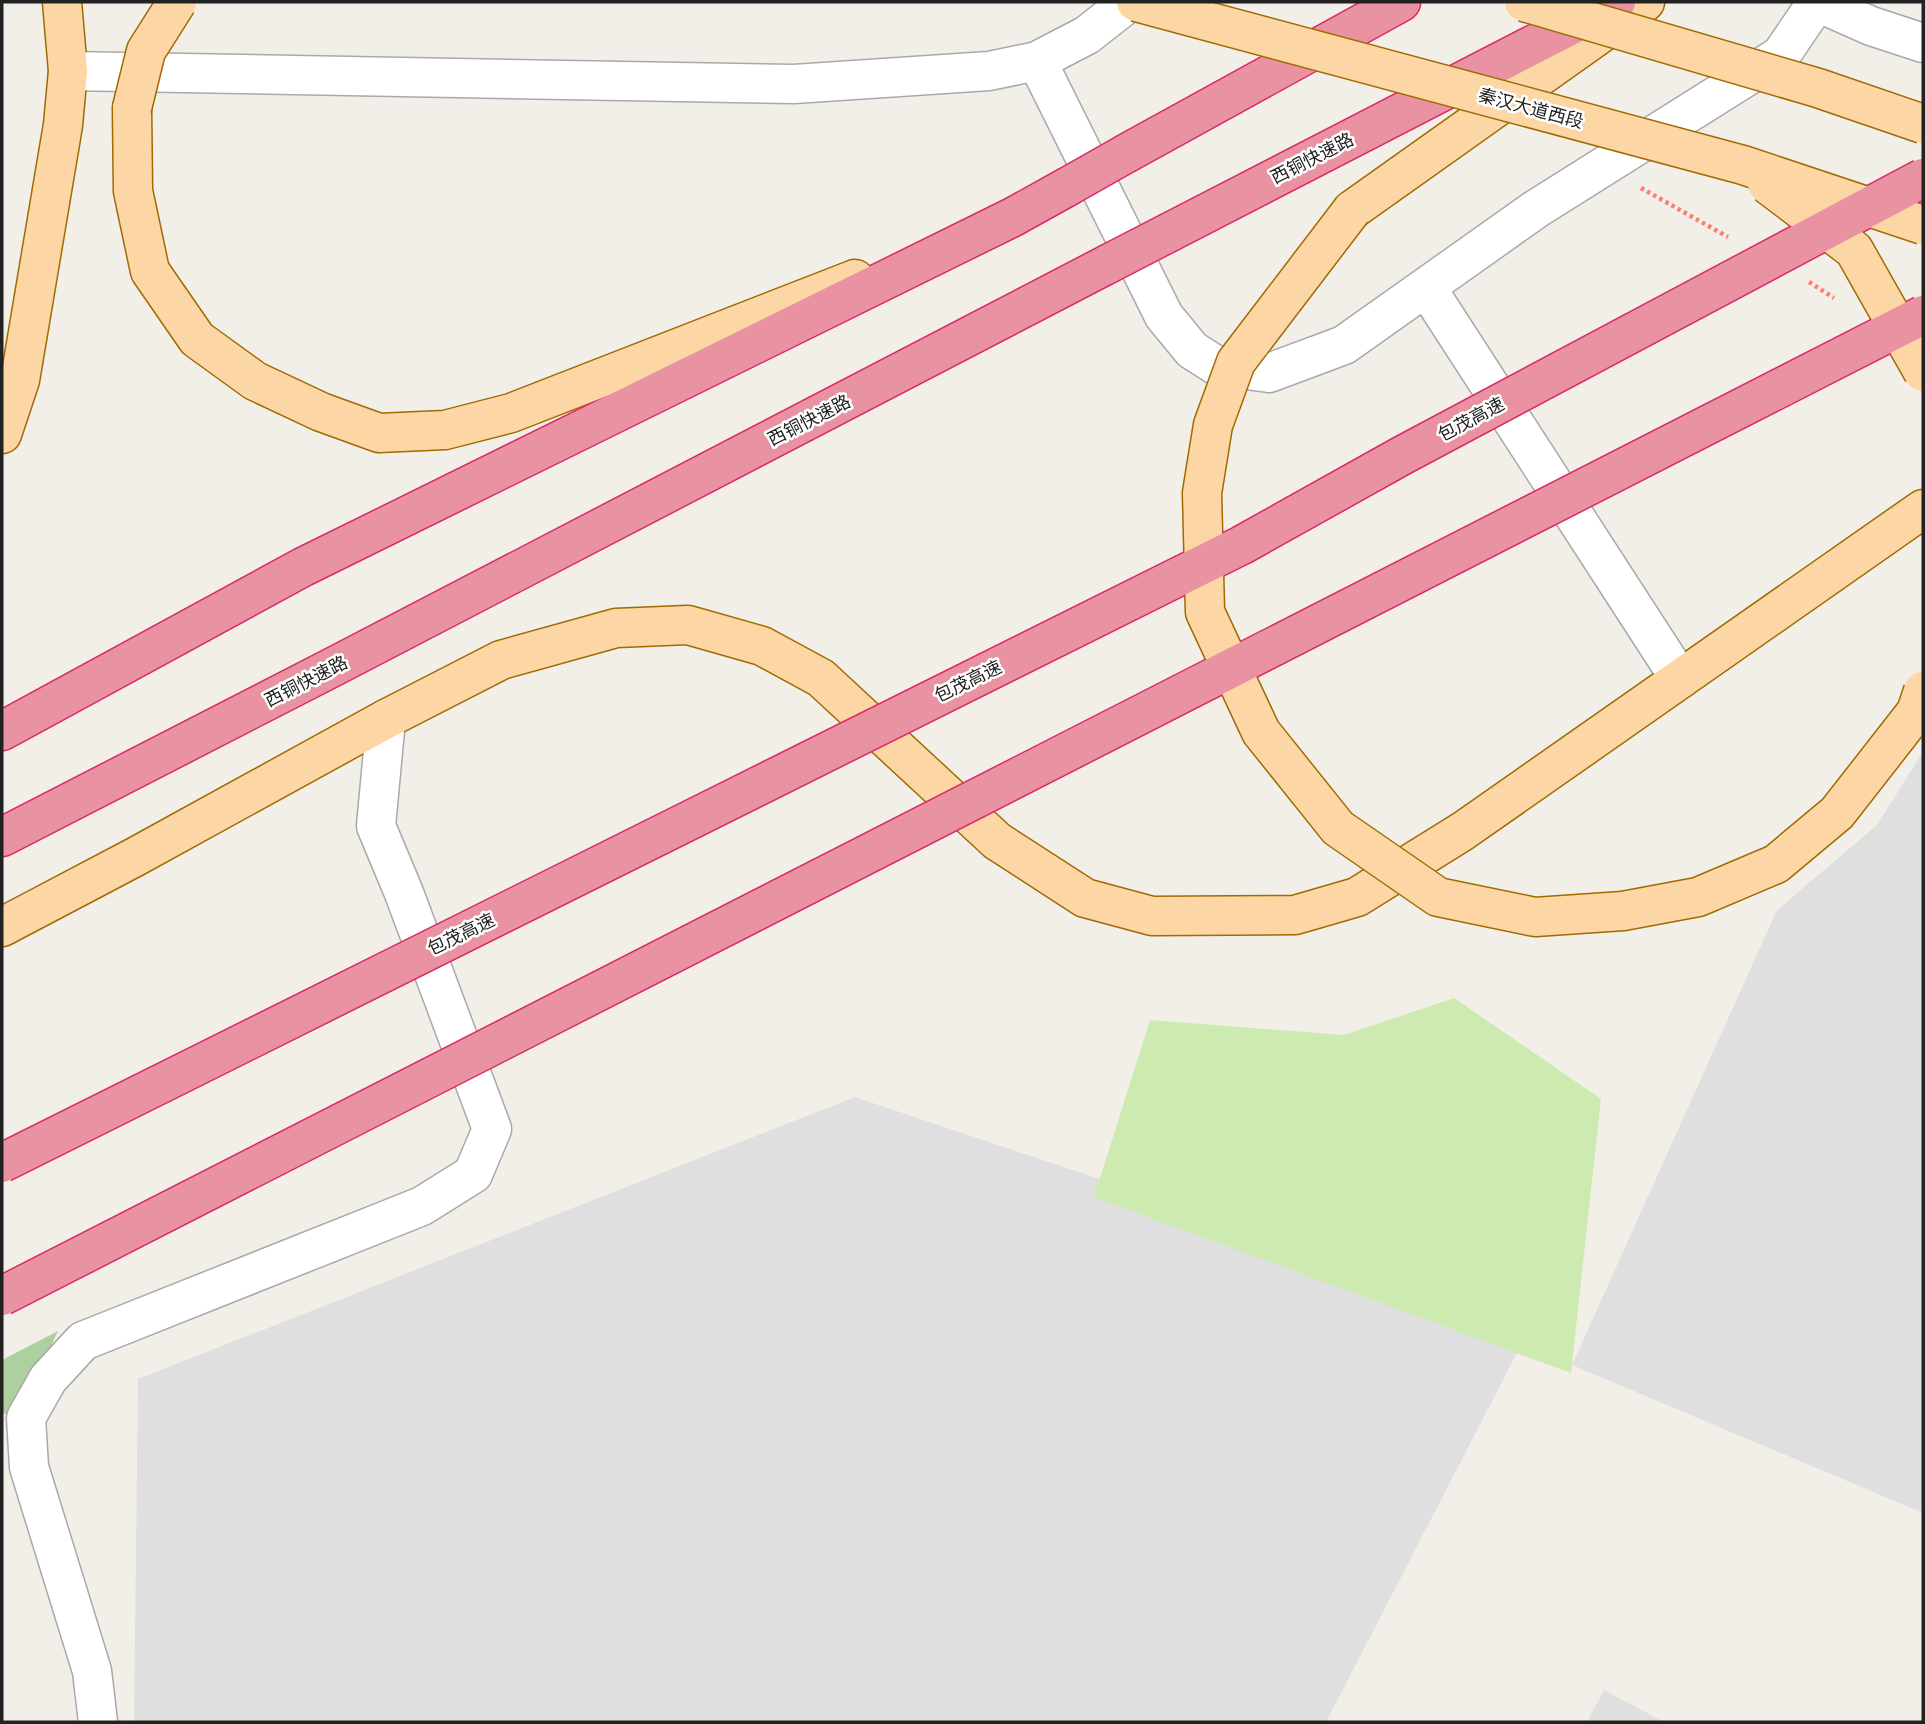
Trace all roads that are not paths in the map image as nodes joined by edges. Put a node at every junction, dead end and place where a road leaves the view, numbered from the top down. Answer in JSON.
{"nodes":[{"id":1,"x":62,"y":2,"type":"edge"},
{"id":2,"x":177,"y":2,"type":"edge"},
{"id":3,"x":1129,"y":2,"type":"edge"},
{"id":4,"x":1136,"y":2,"type":"edge"},
{"id":5,"x":1401,"y":2,"type":"edge"},
{"id":6,"x":1524,"y":2,"type":"edge"},
{"id":7,"x":1616,"y":2,"type":"edge"},
{"id":8,"x":1645,"y":2,"type":"edge"},
{"id":9,"x":1817,"y":2,"type":"edge"},
{"id":10,"x":1923,"y":43,"type":"edge"},
{"id":11,"x":1037,"y":61,"type":"junction"},
{"id":12,"x":68,"y":71,"type":"junction"},
{"id":13,"x":1923,"y":124,"type":"edge"},
{"id":14,"x":1743,"y":165,"type":"junction"},
{"id":15,"x":1923,"y":178,"type":"edge"},
{"id":16,"x":1013,"y":217,"type":"junction"},
{"id":17,"x":1923,"y":225,"type":"edge"},
{"id":18,"x":1426,"y":287,"type":"junction"},
{"id":19,"x":1923,"y":315,"type":"edge"},
{"id":20,"x":1923,"y":372,"type":"edge"},
{"id":21,"x":2,"y":434,"type":"edge"},
{"id":22,"x":1923,"y":509,"type":"edge"},
{"id":23,"x":1680,"y":679,"type":"junction"},
{"id":24,"x":1923,"y":691,"type":"edge"},
{"id":25,"x":386,"y":719,"type":"junction"},
{"id":26,"x":2,"y":731,"type":"edge"},
{"id":27,"x":2,"y":837,"type":"edge"},
{"id":28,"x":2,"y":926,"type":"edge"},
{"id":29,"x":2,"y":1163,"type":"edge"},
{"id":30,"x":2,"y":1296,"type":"edge"},
{"id":31,"x":98,"y":1722,"type":"edge"}],
"edges":[{"from":1,"to":12,"type":"main road"},
{"from":2,"to":16,"type":"main road","bridge":true},
{"from":3,"to":11,"type":"street"},
{"from":4,"to":14,"type":"main road","name":"秦汉大道西段","bridge":true},
{"from":5,"to":16,"type":"highway","bridge":true},
{"from":6,"to":13,"type":"main road","bridge":true},
{"from":7,"to":27,"type":"highway","name":"西铜快速路","bridge":true},
{"from":8,"to":24,"type":"main road","bridge":true},
{"from":9,"to":10,"type":"street"},
{"from":9,"to":18,"type":"street"},
{"from":11,"to":12,"type":"street"},
{"from":11,"to":18,"type":"street"},
{"from":12,"to":21,"type":"main road"},
{"from":14,"to":17,"type":"main road","name":"秦汉大道西段","bridge":true},
{"from":14,"to":20,"type":"main road","bridge":true},
{"from":15,"to":29,"type":"highway","name":"包茂高速","bridge":true},
{"from":16,"to":26,"type":"highway"},
{"from":18,"to":23,"type":"street"},
{"from":19,"to":30,"type":"highway","bridge":true},
{"from":22,"to":23,"type":"main road"},
{"from":23,"to":25,"type":"main road"},
{"from":25,"to":28,"type":"main road"},
{"from":25,"to":31,"type":"street"}]}
